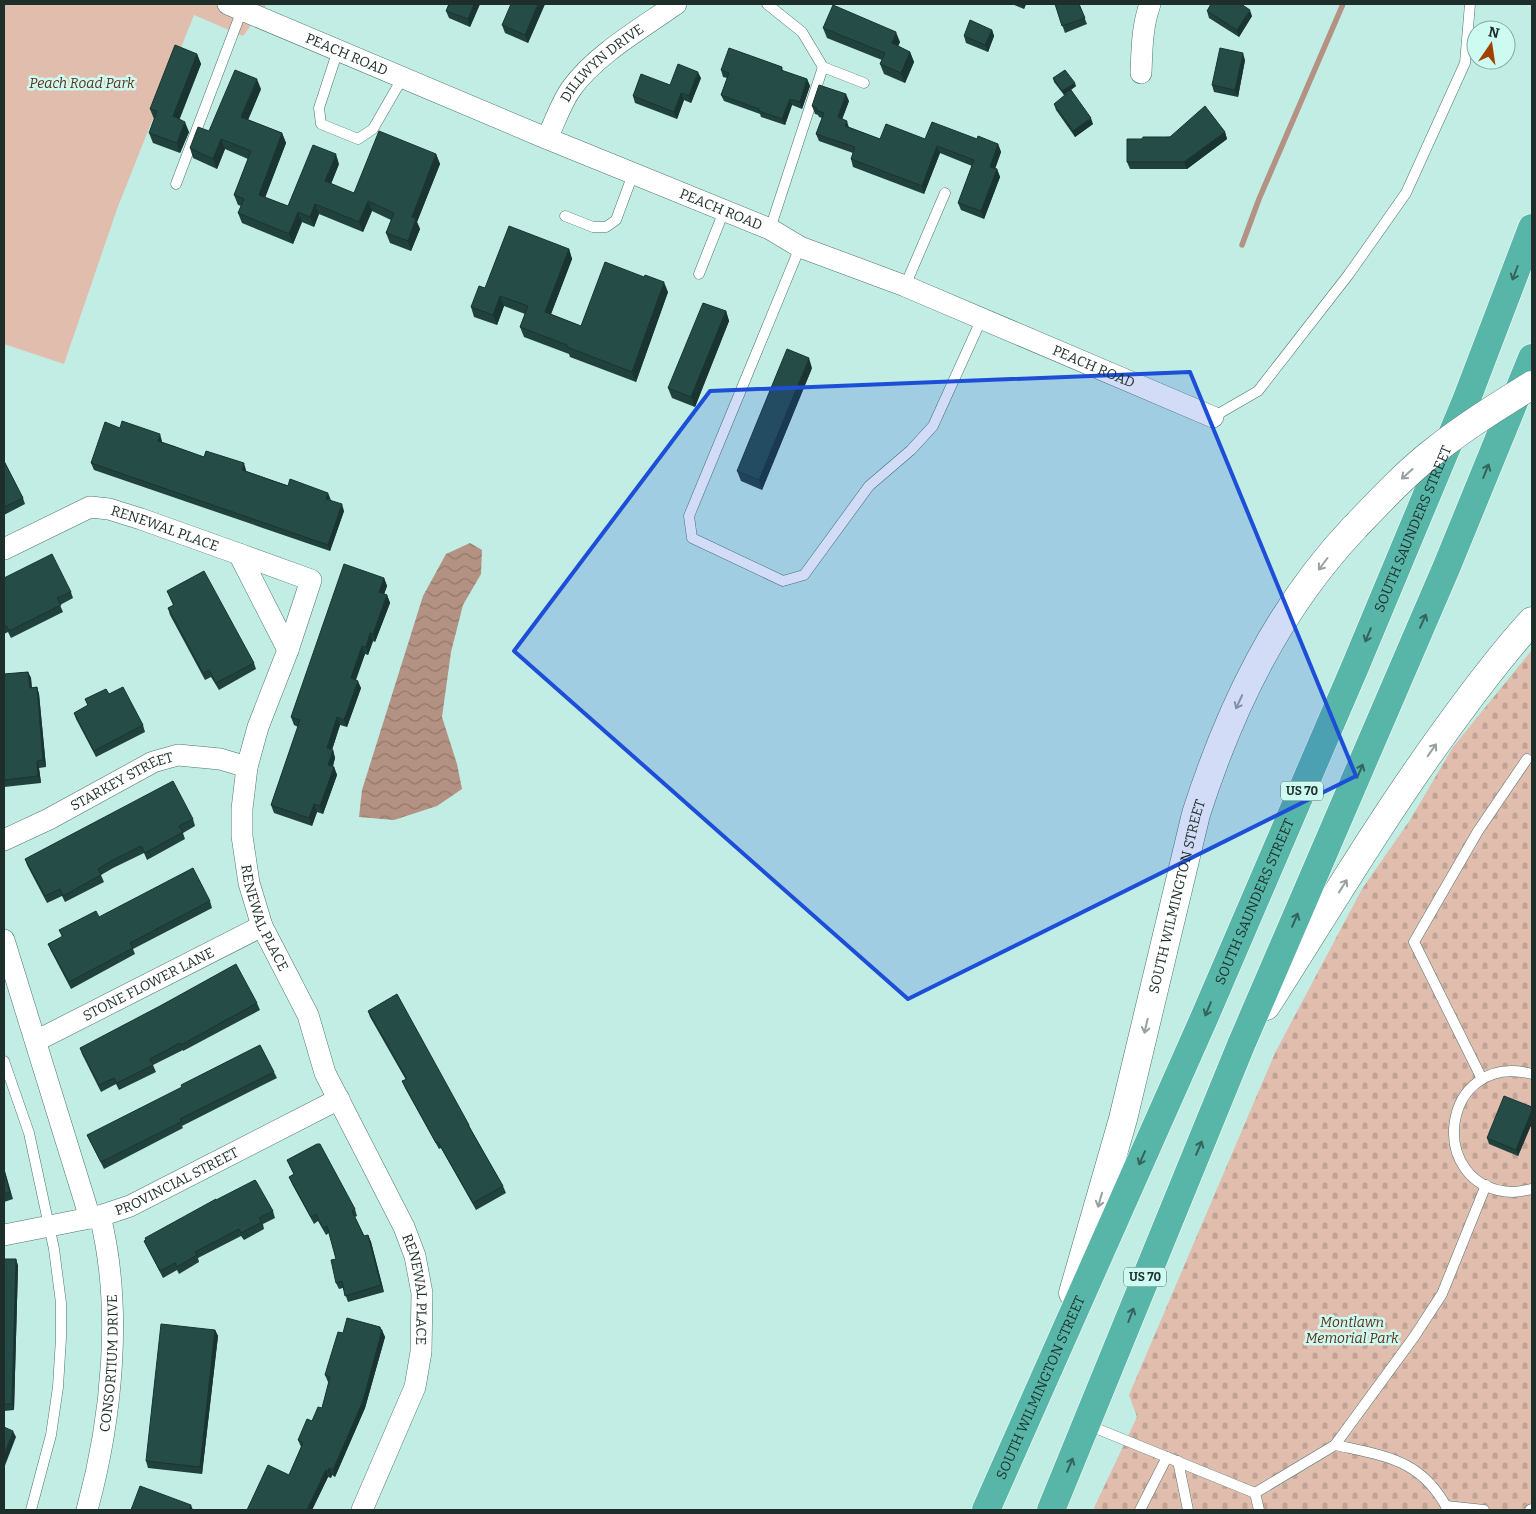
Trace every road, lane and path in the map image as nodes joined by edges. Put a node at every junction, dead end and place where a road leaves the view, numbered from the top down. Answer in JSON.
{"nodes":[{"id":1,"x":676,"y":4,"type":"edge"},
{"id":2,"x":767,"y":4,"type":"edge"},
{"id":3,"x":1150,"y":4,"type":"edge"},
{"id":4,"x":1470,"y":4,"type":"edge"},
{"id":5,"x":235,"y":7,"type":"edge"},
{"id":6,"x":338,"y":50,"type":"junction"},
{"id":7,"x":823,"y":67,"type":"junction"},
{"id":8,"x":1141,"y":73,"type":"dead end"},
{"id":9,"x":403,"y":77,"type":"junction"},
{"id":10,"x":864,"y":83,"type":"dead end"},
{"id":11,"x":547,"y":138,"type":"junction"},
{"id":12,"x":633,"y":174,"type":"junction"},
{"id":13,"x":176,"y":184,"type":"dead end"},
{"id":14,"x":945,"y":192,"type":"dead end"},
{"id":15,"x":724,"y":210,"type":"junction"},
{"id":16,"x":565,"y":216,"type":"dead end"},
{"id":17,"x":1532,"y":228,"type":"edge"},
{"id":18,"x":770,"y":229,"type":"junction"},
{"id":19,"x":800,"y":247,"type":"junction"},
{"id":20,"x":699,"y":274,"type":"dead end"},
{"id":21,"x":905,"y":286,"type":"junction"},
{"id":22,"x":982,"y":318,"type":"junction"},
{"id":23,"x":1532,"y":358,"type":"edge"},
{"id":24,"x":1532,"y":385,"type":"edge"},
{"id":25,"x":1213,"y":416,"type":"joint"},
{"id":26,"x":4,"y":549,"type":"edge"},
{"id":27,"x":239,"y":554,"type":"junction"},
{"id":28,"x":1532,"y":621,"type":"edge"},
{"id":29,"x":288,"y":650,"type":"junction"},
{"id":30,"x":1527,"y":759,"type":"dead end"},
{"id":31,"x":247,"y":767,"type":"junction"},
{"id":32,"x":4,"y":840,"type":"edge"},
{"id":33,"x":262,"y":926,"type":"junction"},
{"id":34,"x":4,"y":940,"type":"edge"},
{"id":35,"x":36,"y":1041,"type":"junction"},
{"id":36,"x":1241,"y":1045,"type":"junction"},
{"id":37,"x":4,"y":1061,"type":"edge"},
{"id":38,"x":1532,"y":1074,"type":"edge"},
{"id":39,"x":1482,"y":1079,"type":"junction"},
{"id":40,"x":339,"y":1099,"type":"junction"},
{"id":41,"x":1486,"y":1185,"type":"junction"},
{"id":42,"x":1532,"y":1189,"type":"edge"},
{"id":43,"x":95,"y":1217,"type":"junction"},
{"id":44,"x":49,"y":1226,"type":"junction"},
{"id":45,"x":4,"y":1234,"type":"edge"},
{"id":46,"x":1057,"y":1348,"type":"junction"},
{"id":47,"x":1087,"y":1424,"type":"junction"},
{"id":48,"x":1335,"y":1445,"type":"junction"},
{"id":49,"x":1167,"y":1457,"type":"junction"},
{"id":50,"x":1178,"y":1461,"type":"junction"},
{"id":51,"x":1255,"y":1493,"type":"junction"},
{"id":52,"x":1447,"y":1508,"type":"edge"},
{"id":53,"x":31,"y":1510,"type":"edge"},
{"id":54,"x":87,"y":1510,"type":"edge"},
{"id":55,"x":362,"y":1510,"type":"edge"},
{"id":56,"x":986,"y":1510,"type":"edge"},
{"id":57,"x":1051,"y":1510,"type":"edge"},
{"id":58,"x":1140,"y":1510,"type":"edge"},
{"id":59,"x":1188,"y":1510,"type":"edge"},
{"id":60,"x":1259,"y":1510,"type":"edge"},
{"id":61,"x":1484,"y":1510,"type":"edge"}],
"edges":[{"from":1,"to":11,"type":"street","name":"DILLWYN DRIVE"},
{"from":2,"to":7,"type":"lane"},
{"from":3,"to":8,"type":"street"},
{"from":4,"to":25,"type":"lane"},
{"from":5,"to":6,"type":"street","name":"PEACH ROAD"},
{"from":5,"to":13,"type":"lane"},
{"from":6,"to":9,"type":"street","name":"PEACH ROAD"},
{"from":6,"to":9,"type":"lane"},
{"from":7,"to":10,"type":"lane"},
{"from":7,"to":18,"type":"lane"},
{"from":9,"to":11,"type":"street","name":"PEACH ROAD"},
{"from":11,"to":12,"type":"street","name":"PEACH ROAD"},
{"from":12,"to":15,"type":"street","name":"PEACH ROAD"},
{"from":12,"to":16,"type":"lane"},
{"from":14,"to":21,"type":"lane"},
{"from":15,"to":18,"type":"street","name":"PEACH ROAD"},
{"from":15,"to":20,"type":"lane"},
{"from":17,"to":46,"type":"highway","name":"SOUTH SAUNDERS STREET","number":"US 70","one_way":true},
{"from":18,"to":19,"type":"street","name":"PEACH ROAD"},
{"from":19,"to":21,"type":"street","name":"PEACH ROAD"},
{"from":19,"to":22,"type":"lane"},
{"from":21,"to":22,"type":"street","name":"PEACH ROAD"},
{"from":22,"to":25,"type":"street","name":"PEACH ROAD"},
{"from":36,"to":23,"type":"highway","number":"US 70","one_way":true},
{"from":24,"to":46,"type":"main road","name":"SOUTH WILMINGTON STREET","one_way":true,"bridge":true},
{"from":26,"to":27,"type":"street","name":"RENEWAL PLACE"},
{"from":27,"to":29,"type":"street"},
{"from":27,"to":29,"type":"street","name":"RENEWAL PLACE"},
{"from":36,"to":28,"type":"main road","one_way":true},
{"from":29,"to":31,"type":"street","name":"RENEWAL PLACE"},
{"from":30,"to":39,"type":"lane"},
{"from":31,"to":32,"type":"street","name":"STARKEY STREET"},
{"from":31,"to":33,"type":"street","name":"RENEWAL PLACE"},
{"from":33,"to":35,"type":"street","name":"STONE FLOWER LANE"},
{"from":33,"to":40,"type":"street","name":"RENEWAL PLACE"},
{"from":34,"to":35,"type":"street","name":"CONSORTIUM DRIVE"},
{"from":35,"to":43,"type":"street","name":"CONSORTIUM DRIVE"},
{"from":47,"to":36,"type":"highway","number":"US 70","one_way":true},
{"from":37,"to":44,"type":"lane"},
{"from":38,"to":39,"type":"lane"},
{"from":39,"to":41,"type":"lane"},
{"from":40,"to":43,"type":"street","name":"PROVINCIAL STREET"},
{"from":40,"to":55,"type":"street","name":"RENEWAL PLACE"},
{"from":41,"to":42,"type":"lane"},
{"from":41,"to":48,"type":"lane"},
{"from":43,"to":44,"type":"street","name":"PROVINCIAL STREET"},
{"from":43,"to":54,"type":"street","name":"CONSORTIUM DRIVE"},
{"from":44,"to":45,"type":"street","name":"PROVINCIAL STREET"},
{"from":44,"to":53,"type":"lane"},
{"from":46,"to":56,"type":"highway","name":"SOUTH WILMINGTON STREET","number":"US 70"},
{"from":47,"to":49,"type":"lane"},
{"from":57,"to":47,"type":"highway","number":"US 70","one_way":true},
{"from":48,"to":51,"type":"lane"},
{"from":48,"to":52,"type":"lane"},
{"from":49,"to":50,"type":"lane"},
{"from":49,"to":58,"type":"lane"},
{"from":50,"to":51,"type":"lane"},
{"from":50,"to":59,"type":"lane"},
{"from":51,"to":60,"type":"lane"},
{"from":52,"to":61,"type":"lane"}]}
